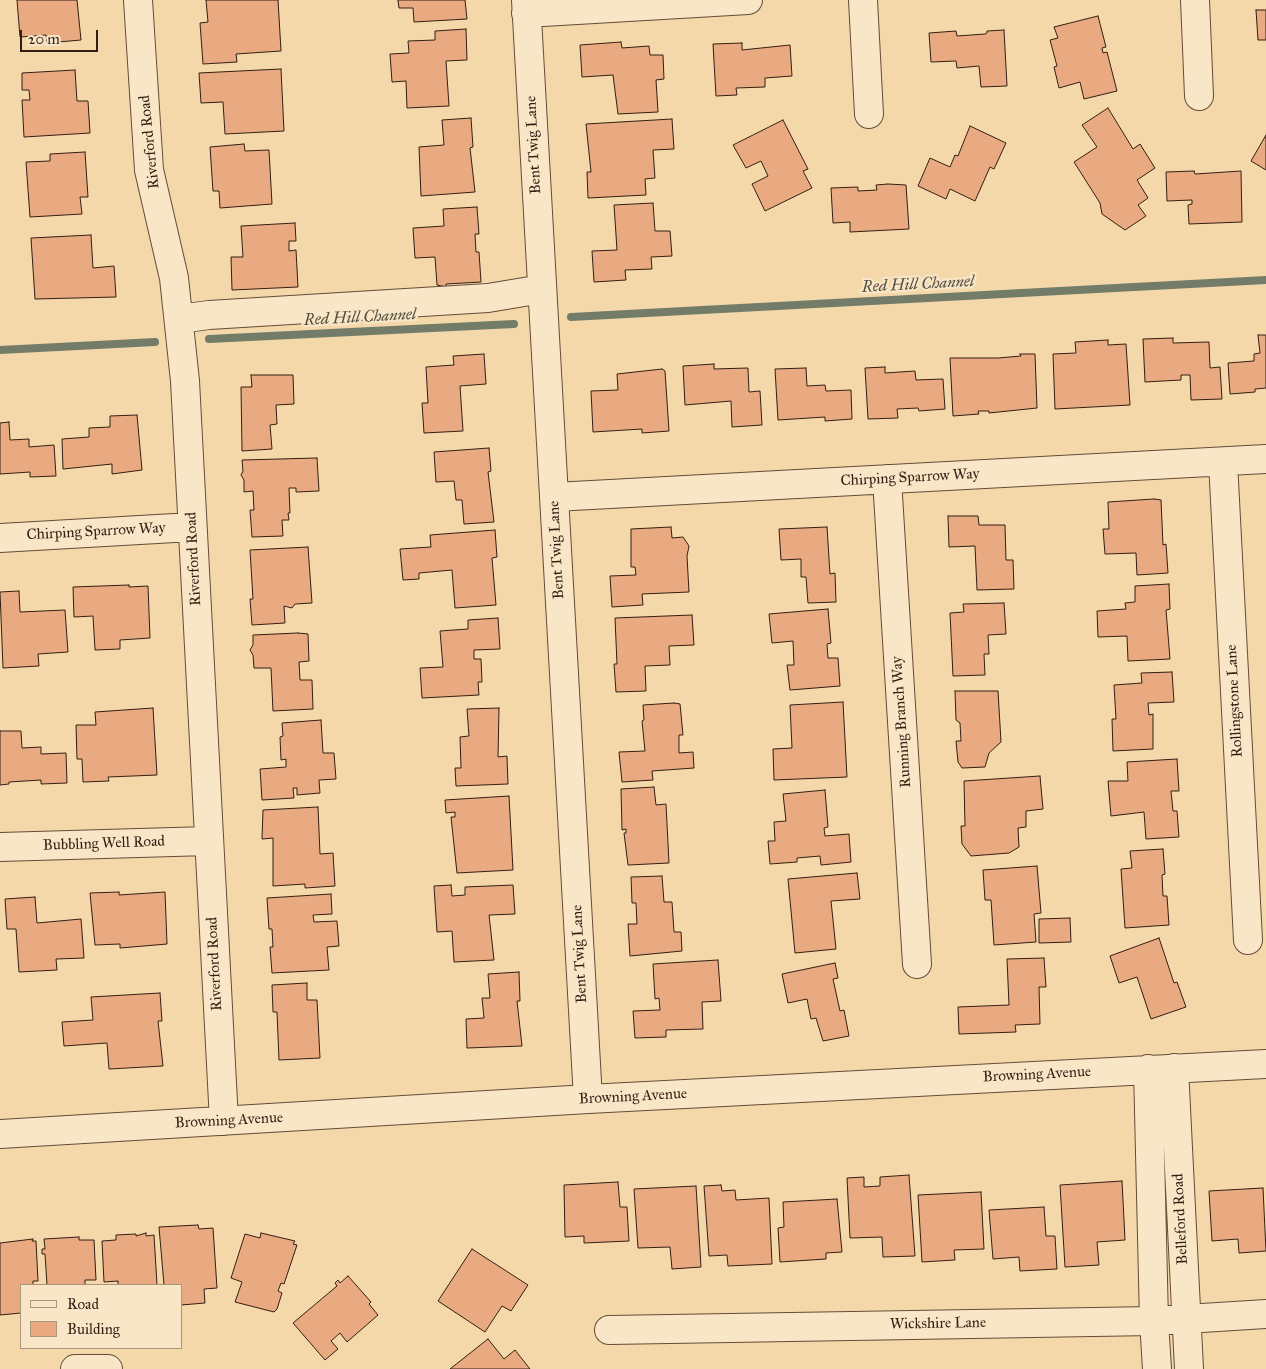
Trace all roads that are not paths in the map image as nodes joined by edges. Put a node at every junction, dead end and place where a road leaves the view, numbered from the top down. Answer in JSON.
{"nodes":[{"id":1,"x":138,"y":0,"type":"edge"},
{"id":2,"x":748,"y":0,"type":"edge"},
{"id":3,"x":863,"y":0,"type":"edge"},
{"id":4,"x":1194,"y":0,"type":"edge"},
{"id":5,"x":526,"y":7,"type":"edge"},
{"id":6,"x":1199,"y":96,"type":"dead end"},
{"id":7,"x":869,"y":114,"type":"dead end"},
{"id":8,"x":542,"y":288,"type":"junction"},
{"id":9,"x":179,"y":319,"type":"junction"},
{"id":10,"x":1266,"y":460,"type":"edge"},
{"id":11,"x":1223,"y":462,"type":"junction"},
{"id":12,"x":887,"y":480,"type":"junction"},
{"id":13,"x":554,"y":497,"type":"junction"},
{"id":14,"x":192,"y":527,"type":"junction"},
{"id":15,"x":0,"y":538,"type":"edge"},
{"id":16,"x":208,"y":841,"type":"junction"},
{"id":17,"x":0,"y":848,"type":"edge"},
{"id":18,"x":1248,"y":940,"type":"dead end"},
{"id":19,"x":917,"y":964,"type":"dead end"},
{"id":20,"x":1266,"y":1064,"type":"edge"},
{"id":21,"x":1161,"y":1068,"type":"junction"},
{"id":22,"x":588,"y":1100,"type":"junction"},
{"id":23,"x":224,"y":1122,"type":"junction"},
{"id":24,"x":0,"y":1134,"type":"edge"},
{"id":25,"x":1266,"y":1314,"type":"edge"},
{"id":26,"x":1185,"y":1319,"type":"junction"},
{"id":27,"x":1154,"y":1321,"type":"junction"},
{"id":28,"x":609,"y":1330,"type":"dead end"},
{"id":29,"x":75,"y":1369,"type":"edge"},
{"id":30,"x":108,"y":1369,"type":"edge"},
{"id":31,"x":1157,"y":1369,"type":"edge"},
{"id":32,"x":1188,"y":1369,"type":"edge"}],
"edges":[{"from":1,"to":9,"type":"street","name":"Riverford Road"},
{"from":2,"to":5,"type":"street"},
{"from":3,"to":7,"type":"street"},
{"from":4,"to":6,"type":"street"},
{"from":5,"to":8,"type":"street","name":"Bent Twig Lane"},
{"from":8,"to":9,"type":"street"},
{"from":8,"to":13,"type":"street","name":"Bent Twig Lane"},
{"from":9,"to":14,"type":"street","name":"Riverford Road"},
{"from":10,"to":11,"type":"street","name":"Chirping Sparrow Way"},
{"from":11,"to":12,"type":"street","name":"Chirping Sparrow Way"},
{"from":11,"to":18,"type":"street","name":"Rollingstone Lane"},
{"from":12,"to":13,"type":"street","name":"Chirping Sparrow Way"},
{"from":12,"to":19,"type":"street","name":"Running Branch Way"},
{"from":13,"to":22,"type":"street","name":"Bent Twig Lane"},
{"from":14,"to":15,"type":"street","name":"Chirping Sparrow Way"},
{"from":14,"to":16,"type":"street","name":"Riverford Road"},
{"from":16,"to":17,"type":"street","name":"Bubbling Well Road"},
{"from":16,"to":23,"type":"street","name":"Riverford Road"},
{"from":20,"to":21,"type":"street","name":"Browning Avenue"},
{"from":21,"to":22,"type":"street","name":"Browning Avenue"},
{"from":21,"to":26,"type":"street","name":"Belleford Road"},
{"from":21,"to":27,"type":"street","name":"Belleford Road"},
{"from":22,"to":23,"type":"street","name":"Browning Avenue"},
{"from":23,"to":24,"type":"street","name":"Browning Avenue"},
{"from":25,"to":26,"type":"street","name":"Wickshire Lane"},
{"from":26,"to":27,"type":"street","name":"Wickshire Lane"},
{"from":26,"to":32,"type":"street","name":"Belleford Road"},
{"from":27,"to":28,"type":"street","name":"Wickshire Lane"},
{"from":27,"to":31,"type":"street","name":"Belleford Road"},
{"from":29,"to":30,"type":"street"}]}
